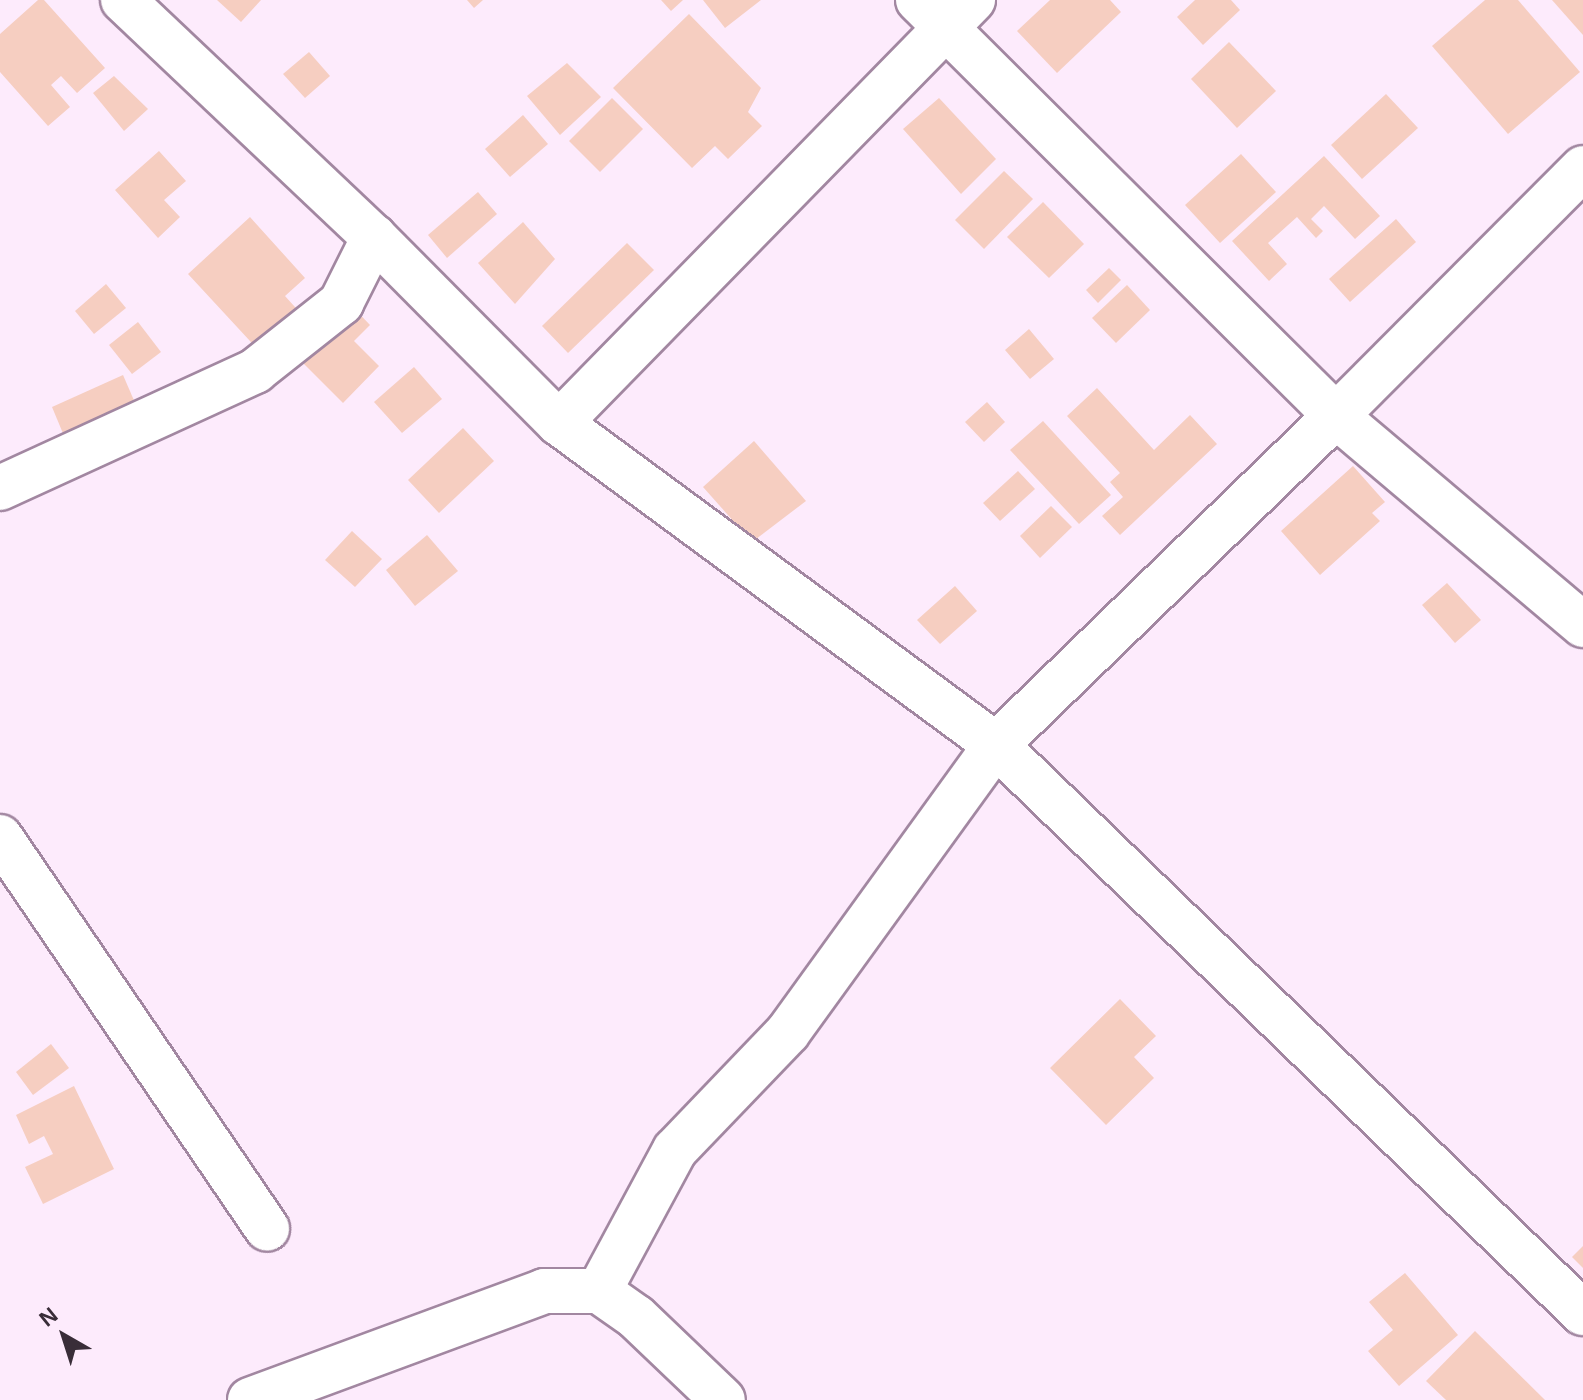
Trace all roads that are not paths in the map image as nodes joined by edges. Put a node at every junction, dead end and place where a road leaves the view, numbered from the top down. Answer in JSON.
{"nodes":[{"id":1,"x":123,"y":0,"type":"edge"},
{"id":2,"x":945,"y":9,"type":"edge"},
{"id":3,"x":1583,"y":168,"type":"edge"},
{"id":4,"x":374,"y":237,"type":"junction"},
{"id":5,"x":1336,"y":416,"type":"junction"},
{"id":6,"x":559,"y":423,"type":"junction"},
{"id":7,"x":0,"y":488,"type":"edge"},
{"id":8,"x":1583,"y":625,"type":"edge"},
{"id":9,"x":996,"y":745,"type":"junction"},
{"id":10,"x":0,"y":837,"type":"edge"},
{"id":11,"x":267,"y":1229,"type":"dead end"},
{"id":12,"x":599,"y":1291,"type":"junction"},
{"id":13,"x":1583,"y":1313,"type":"edge"},
{"id":14,"x":250,"y":1400,"type":"edge"},
{"id":15,"x":723,"y":1400,"type":"edge"}],
"edges":[{"from":1,"to":4,"type":"street"},
{"from":2,"to":5,"type":"street"},
{"from":2,"to":6,"type":"street"},
{"from":3,"to":5,"type":"street"},
{"from":4,"to":6,"type":"street"},
{"from":4,"to":7,"type":"street"},
{"from":5,"to":8,"type":"street"},
{"from":5,"to":9,"type":"street"},
{"from":6,"to":9,"type":"street"},
{"from":9,"to":12,"type":"street"},
{"from":9,"to":13,"type":"street"},
{"from":10,"to":11,"type":"street"},
{"from":12,"to":14,"type":"street"},
{"from":12,"to":15,"type":"street"}]}
